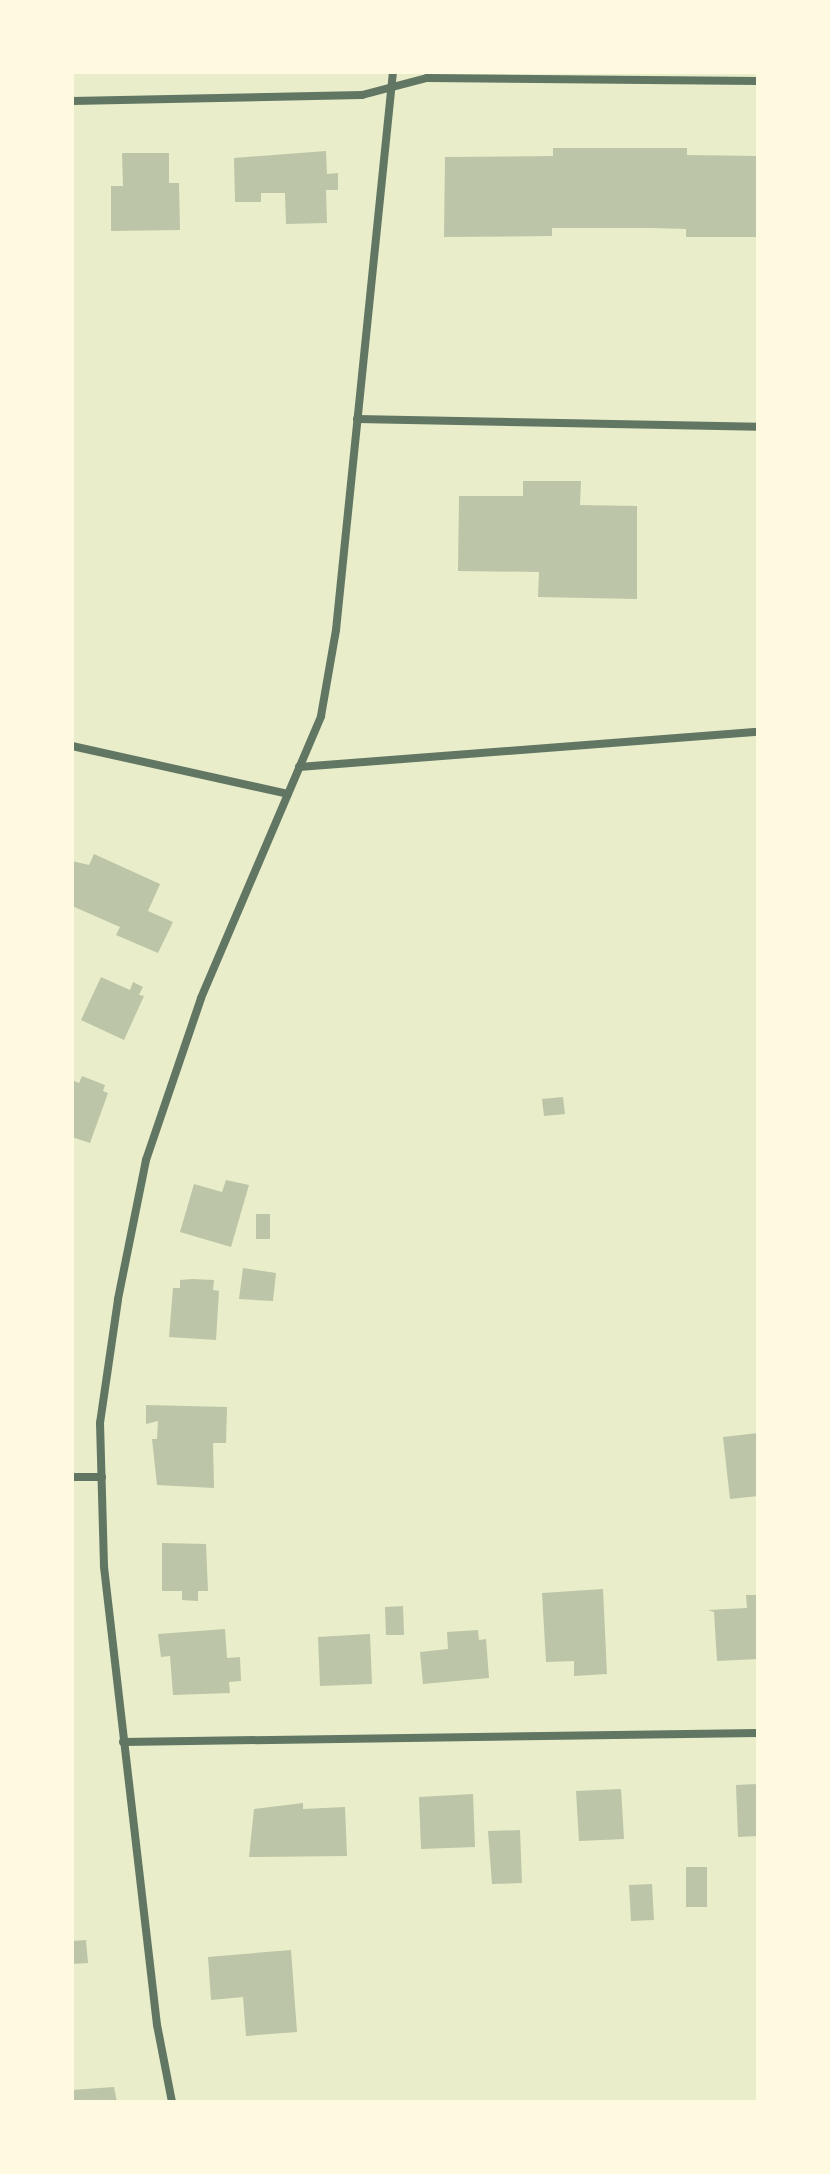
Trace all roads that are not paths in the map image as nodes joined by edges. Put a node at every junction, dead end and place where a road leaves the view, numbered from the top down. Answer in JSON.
{"nodes":[{"id":1,"x":393,"y":72,"type":"edge"},
{"id":2,"x":758,"y":81,"type":"edge"},
{"id":3,"x":392,"y":86,"type":"junction"},
{"id":4,"x":72,"y":101,"type":"edge"},
{"id":5,"x":357,"y":419,"type":"junction"},
{"id":6,"x":758,"y":427,"type":"edge"},
{"id":7,"x":758,"y":732,"type":"edge"},
{"id":8,"x":72,"y":746,"type":"edge"},
{"id":9,"x":299,"y":767,"type":"junction"},
{"id":10,"x":288,"y":794,"type":"junction"},
{"id":11,"x":72,"y":1477,"type":"edge"},
{"id":12,"x":102,"y":1477,"type":"junction"},
{"id":13,"x":758,"y":1733,"type":"edge"},
{"id":14,"x":123,"y":1742,"type":"junction"},
{"id":15,"x":172,"y":2102,"type":"edge"}],
"edges":[{"from":1,"to":3,"type":"street"},
{"from":2,"to":3,"type":"street"},
{"from":3,"to":4,"type":"street"},
{"from":3,"to":5,"type":"street"},
{"from":5,"to":6,"type":"street"},
{"from":5,"to":9,"type":"street"},
{"from":7,"to":9,"type":"street"},
{"from":8,"to":10,"type":"street"},
{"from":9,"to":10,"type":"street"},
{"from":10,"to":12,"type":"street"},
{"from":11,"to":12,"type":"street"},
{"from":12,"to":14,"type":"street"},
{"from":13,"to":14,"type":"street"},
{"from":14,"to":15,"type":"street"}]}
